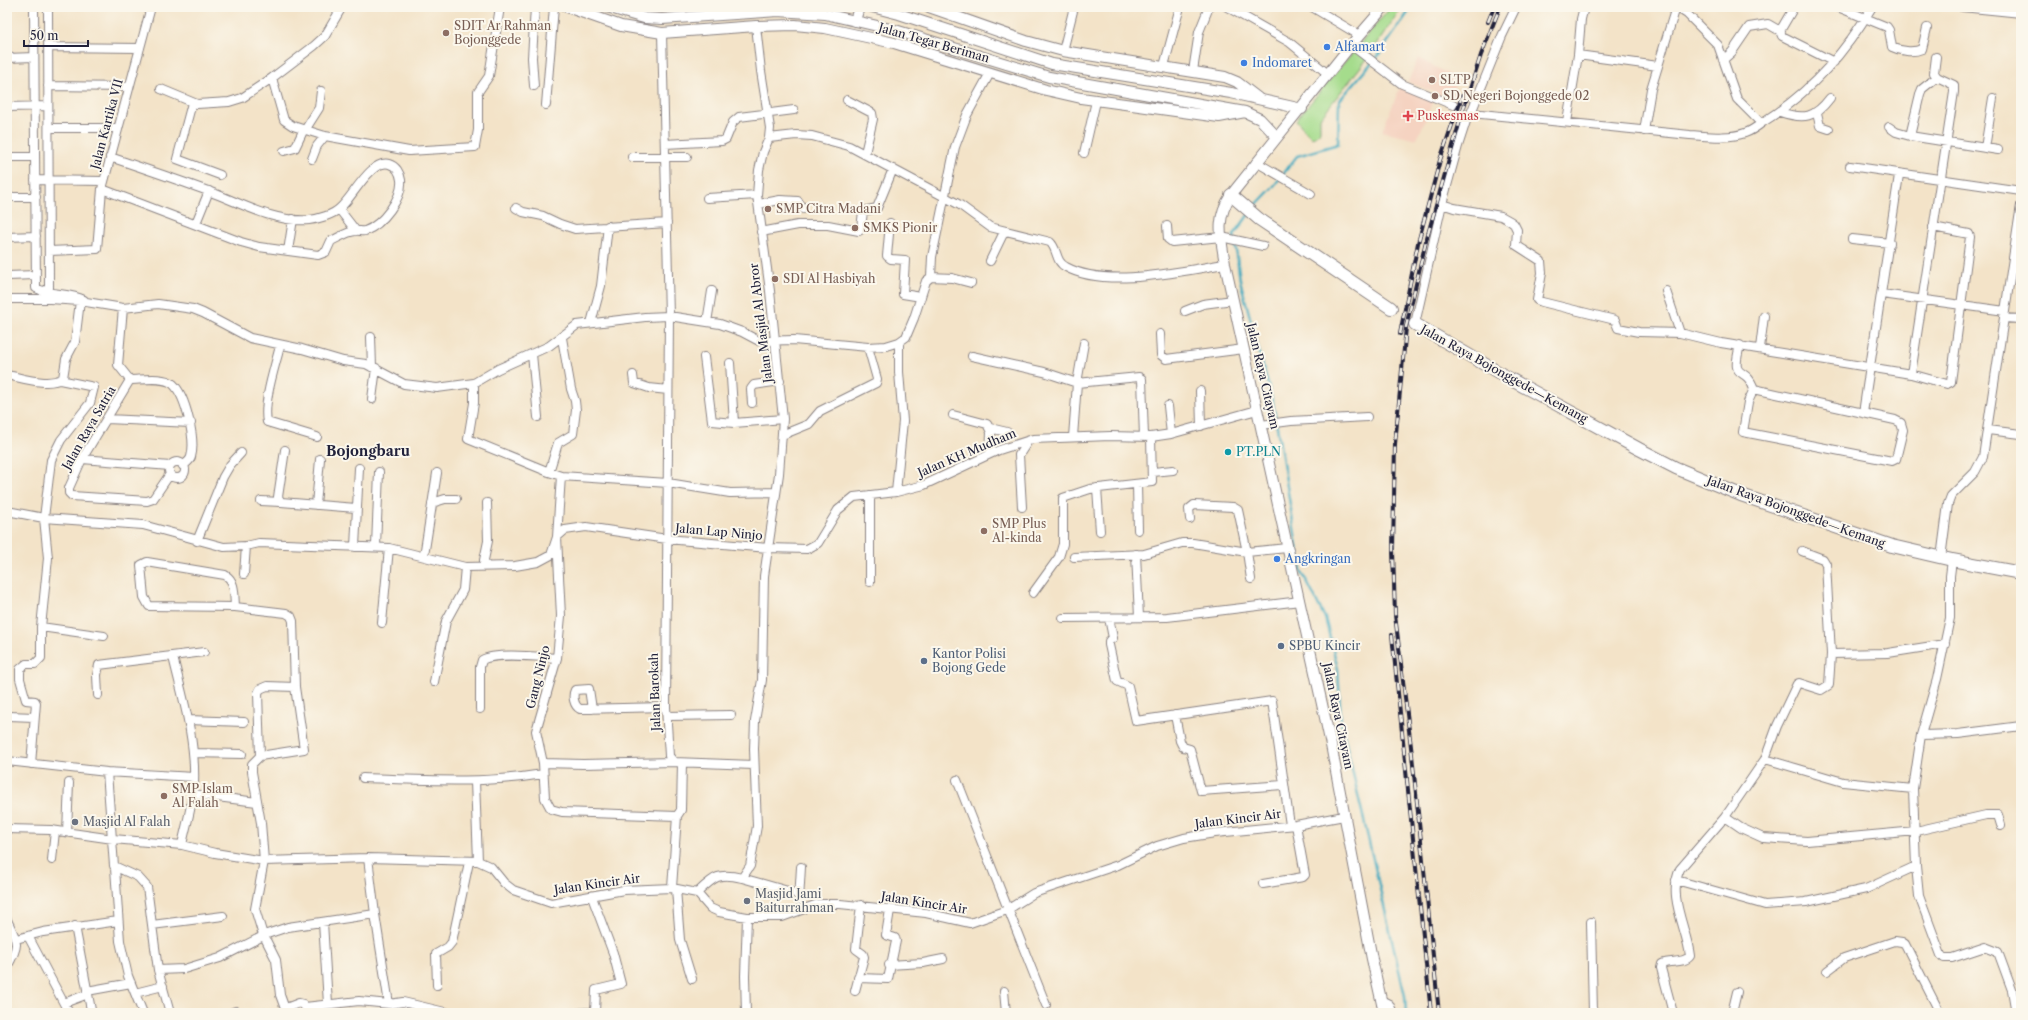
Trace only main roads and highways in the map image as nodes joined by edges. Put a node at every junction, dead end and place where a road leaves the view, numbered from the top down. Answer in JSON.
{"nodes":[{"id":1,"x":567,"y":7,"type":"edge"},
{"id":2,"x":607,"y":7,"type":"edge"},
{"id":3,"x":859,"y":7,"type":"edge"},
{"id":4,"x":872,"y":7,"type":"edge"},
{"id":5,"x":929,"y":7,"type":"edge"},
{"id":6,"x":1384,"y":7,"type":"edge"},
{"id":7,"x":855,"y":20,"type":"junction"},
{"id":8,"x":1089,"y":56,"type":"junction"},
{"id":9,"x":1086,"y":71,"type":"junction"},
{"id":10,"x":1084,"y":85,"type":"junction"},
{"id":11,"x":1081,"y":98,"type":"junction"},
{"id":12,"x":1261,"y":100,"type":"junction"},
{"id":13,"x":1302,"y":108,"type":"junction"},
{"id":14,"x":1245,"y":112,"type":"junction"},
{"id":15,"x":1277,"y":137,"type":"junction"},
{"id":16,"x":1231,"y":195,"type":"junction"},
{"id":17,"x":1391,"y":308,"type":"dead end"},
{"id":18,"x":1415,"y":324,"type":"road end"},
{"id":19,"x":2021,"y":573,"type":"edge"},
{"id":20,"x":1384,"y":1013,"type":"edge"}],
"edges":[{"from":1,"to":11,"type":"main road","name":"Jalan Tegar Beriman"},
{"from":2,"to":7,"type":"main road","name":"Jalan Tegar Beriman"},
{"from":3,"to":7,"type":"main road"},
{"from":4,"to":9,"type":"main road","name":"Jalan Tegar Beriman"},
{"from":5,"to":8,"type":"main road","name":"Jalan Tegar Beriman"},
{"from":6,"to":13,"type":"main road","name":"Jalan Raya Citayam"},
{"from":7,"to":10,"type":"main road","name":"Jalan Tegar Beriman"},
{"from":8,"to":9,"type":"main road"},
{"from":8,"to":12,"type":"main road","name":"Jalan Tegar Beriman"},
{"from":9,"to":12,"type":"main road","name":"Jalan Tegar Beriman"},
{"from":10,"to":11,"type":"main road"},
{"from":10,"to":14,"type":"main road","name":"Jalan Tegar Beriman"},
{"from":11,"to":14,"type":"main road","name":"Jalan Tegar Beriman"},
{"from":12,"to":13,"type":"main road","name":"Jalan Tegar Beriman"},
{"from":13,"to":15,"type":"main road","name":"Jalan Raya Citayam"},
{"from":14,"to":15,"type":"main road","name":"Jalan Tegar Beriman"},
{"from":15,"to":16,"type":"main road","name":"Jalan Raya Citayam"},
{"from":16,"to":17,"type":"highway"},
{"from":16,"to":20,"type":"main road","name":"Jalan Raya Citayam"},
{"from":18,"to":19,"type":"highway","name":"Jalan Raya Bojonggede—Kemang"}]}
